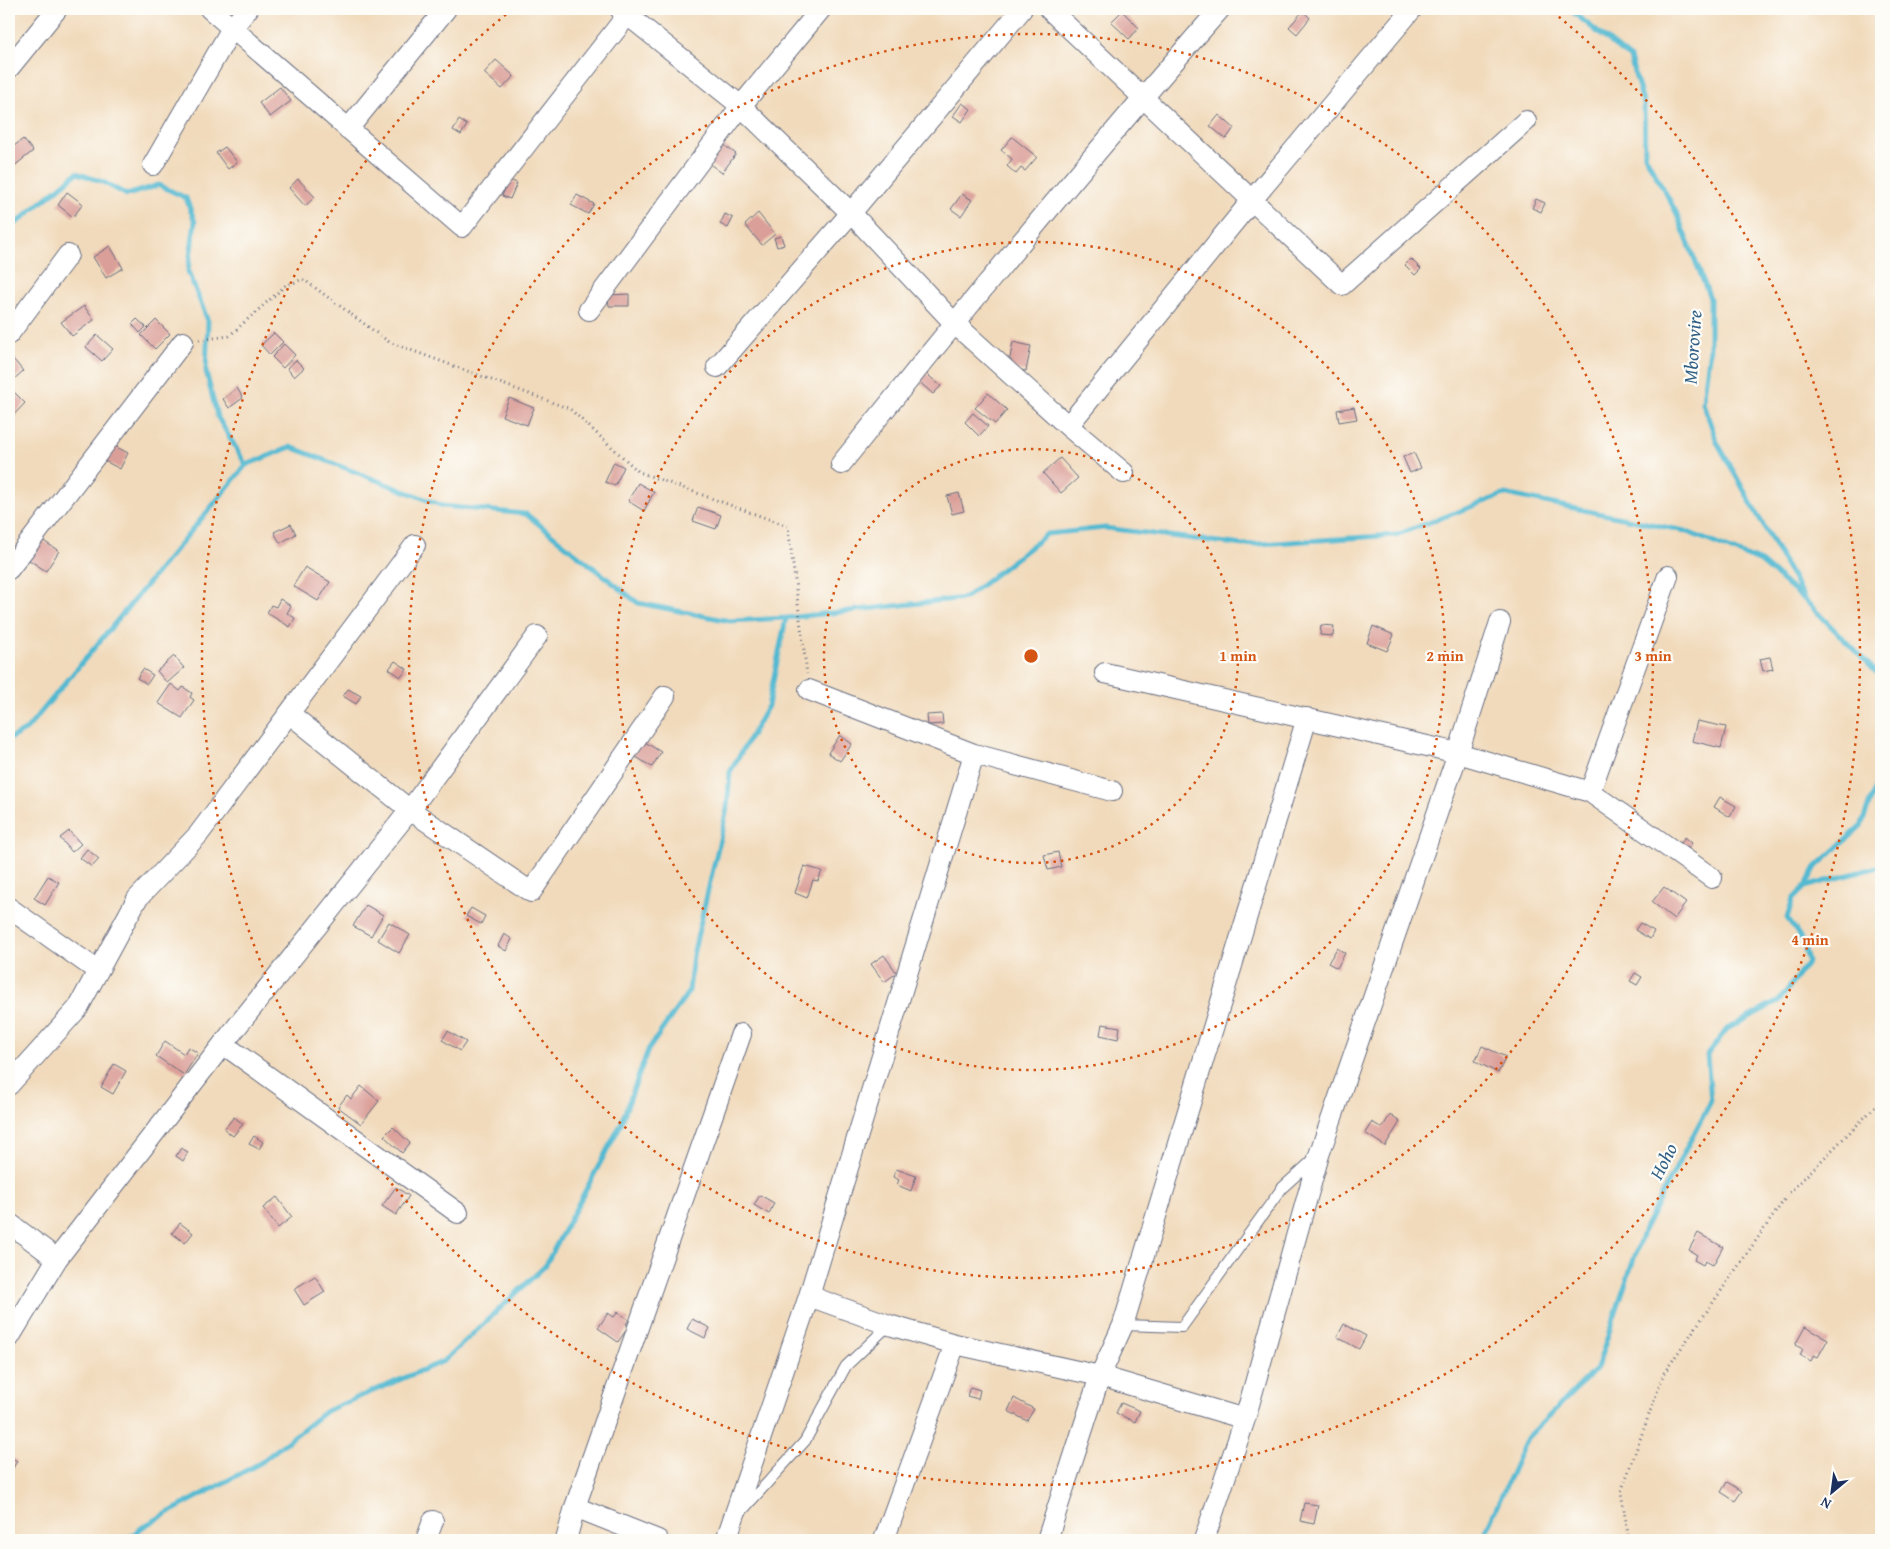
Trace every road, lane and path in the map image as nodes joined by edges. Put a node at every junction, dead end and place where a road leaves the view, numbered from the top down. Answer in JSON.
{"nodes":[{"id":1,"x":57,"y":9,"type":"edge"},
{"id":2,"x":210,"y":9,"type":"edge"},
{"id":3,"x":248,"y":9,"type":"edge"},
{"id":4,"x":446,"y":9,"type":"edge"},
{"id":5,"x":822,"y":9,"type":"edge"},
{"id":6,"x":1022,"y":9,"type":"edge"},
{"id":7,"x":1049,"y":9,"type":"edge"},
{"id":8,"x":1220,"y":9,"type":"edge"},
{"id":9,"x":1412,"y":9,"type":"edge"},
{"id":10,"x":626,"y":11,"type":"edge"},
{"id":11,"x":232,"y":28,"type":"junction"},
{"id":12,"x":9,"y":68,"type":"edge"},
{"id":13,"x":1142,"y":97,"type":"junction"},
{"id":14,"x":741,"y":106,"type":"junction"},
{"id":15,"x":1526,"y":121,"type":"dead end"},
{"id":16,"x":348,"y":129,"type":"junction"},
{"id":17,"x":153,"y":165,"type":"dead end"},
{"id":18,"x":1252,"y":200,"type":"junction"},
{"id":19,"x":850,"y":213,"type":"junction"},
{"id":20,"x":68,"y":255,"type":"dead end"},
{"id":21,"x":589,"y":310,"type":"dead end"},
{"id":22,"x":954,"y":323,"type":"junction"},
{"id":23,"x":9,"y":334,"type":"edge"},
{"id":24,"x":183,"y":342,"type":"joint"},
{"id":25,"x":717,"y":368,"type":"dead end"},
{"id":26,"x":1068,"y":426,"type":"junction"},
{"id":27,"x":841,"y":464,"type":"dead end"},
{"id":28,"x":1124,"y":473,"type":"dead end"},
{"id":29,"x":415,"y":545,"type":"dead end"},
{"id":30,"x":9,"y":568,"type":"edge"},
{"id":31,"x":1668,"y":576,"type":"dead end"},
{"id":32,"x":1500,"y":622,"type":"dead end"},
{"id":33,"x":537,"y":636,"type":"dead end"},
{"id":34,"x":1105,"y":673,"type":"dead end"},
{"id":35,"x":809,"y":690,"type":"joint"},
{"id":36,"x":665,"y":696,"type":"dead end"},
{"id":37,"x":290,"y":714,"type":"junction"},
{"id":38,"x":1307,"y":718,"type":"junction"},
{"id":39,"x":1458,"y":753,"type":"junction"},
{"id":40,"x":974,"y":754,"type":"junction"},
{"id":41,"x":1112,"y":791,"type":"dead end"},
{"id":42,"x":1590,"y":792,"type":"junction"},
{"id":43,"x":410,"y":810,"type":"junction"},
{"id":44,"x":1712,"y":878,"type":"dead end"},
{"id":45,"x":9,"y":908,"type":"edge"},
{"id":46,"x":98,"y":971,"type":"junction"},
{"id":47,"x":741,"y":1034,"type":"dead end"},
{"id":48,"x":223,"y":1044,"type":"junction"},
{"id":49,"x":9,"y":1085,"type":"edge"},
{"id":50,"x":1881,"y":1101,"type":"edge"},
{"id":51,"x":1319,"y":1155,"type":"junction"},
{"id":52,"x":458,"y":1213,"type":"dead end"},
{"id":53,"x":9,"y":1223,"type":"edge"},
{"id":54,"x":57,"y":1260,"type":"junction"},
{"id":55,"x":810,"y":1296,"type":"junction"},
{"id":56,"x":889,"y":1325,"type":"junction"},
{"id":57,"x":1123,"y":1325,"type":"junction"},
{"id":58,"x":9,"y":1338,"type":"edge"},
{"id":59,"x":954,"y":1344,"type":"junction"},
{"id":60,"x":1100,"y":1376,"type":"junction"},
{"id":61,"x":1245,"y":1419,"type":"junction"},
{"id":62,"x":575,"y":1507,"type":"junction"},
{"id":63,"x":433,"y":1521,"type":"dead end"},
{"id":64,"x":729,"y":1531,"type":"edge"},
{"id":65,"x":426,"y":1540,"type":"edge"},
{"id":66,"x":566,"y":1540,"type":"edge"},
{"id":67,"x":658,"y":1540,"type":"edge"},
{"id":68,"x":884,"y":1540,"type":"edge"},
{"id":69,"x":1047,"y":1540,"type":"edge"},
{"id":70,"x":1204,"y":1540,"type":"edge"},
{"id":71,"x":1630,"y":1540,"type":"edge"}],
"edges":[{"from":1,"to":12,"type":"street"},
{"from":2,"to":11,"type":"street"},
{"from":3,"to":11,"type":"street"},
{"from":4,"to":16,"type":"street"},
{"from":5,"to":14,"type":"street"},
{"from":6,"to":19,"type":"street"},
{"from":7,"to":13,"type":"street"},
{"from":8,"to":13,"type":"street"},
{"from":9,"to":18,"type":"street"},
{"from":10,"to":14,"type":"street"},
{"from":10,"to":16,"type":"street"},
{"from":11,"to":16,"type":"street"},
{"from":11,"to":17,"type":"street"},
{"from":13,"to":18,"type":"street"},
{"from":13,"to":22,"type":"street"},
{"from":14,"to":19,"type":"street"},
{"from":14,"to":21,"type":"street"},
{"from":15,"to":18,"type":"street"},
{"from":18,"to":26,"type":"street"},
{"from":19,"to":22,"type":"street"},
{"from":19,"to":25,"type":"street"},
{"from":20,"to":23,"type":"street"},
{"from":22,"to":26,"type":"street"},
{"from":22,"to":27,"type":"street"},
{"from":24,"to":30,"type":"street"},
{"from":24,"to":35,"type":"path"},
{"from":26,"to":28,"type":"street"},
{"from":29,"to":37,"type":"street"},
{"from":31,"to":42,"type":"street"},
{"from":32,"to":39,"type":"street"},
{"from":33,"to":43,"type":"street"},
{"from":34,"to":38,"type":"street"},
{"from":35,"to":40,"type":"street"},
{"from":36,"to":43,"type":"street"},
{"from":37,"to":43,"type":"street"},
{"from":37,"to":46,"type":"street"},
{"from":38,"to":39,"type":"street"},
{"from":38,"to":57,"type":"street"},
{"from":39,"to":42,"type":"street"},
{"from":39,"to":51,"type":"street"},
{"from":40,"to":41,"type":"street"},
{"from":40,"to":55,"type":"street"},
{"from":42,"to":44,"type":"street"},
{"from":43,"to":48,"type":"street"},
{"from":45,"to":46,"type":"street"},
{"from":46,"to":49,"type":"street"},
{"from":47,"to":62,"type":"street"},
{"from":48,"to":52,"type":"street"},
{"from":48,"to":54,"type":"street"},
{"from":50,"to":71,"type":"path"},
{"from":51,"to":57,"type":"lane"},
{"from":51,"to":61,"type":"street"},
{"from":53,"to":54,"type":"street"},
{"from":54,"to":58,"type":"street"},
{"from":55,"to":56,"type":"street"},
{"from":55,"to":64,"type":"street"},
{"from":56,"to":59,"type":"street"},
{"from":56,"to":64,"type":"lane"},
{"from":57,"to":60,"type":"street"},
{"from":59,"to":60,"type":"street"},
{"from":59,"to":68,"type":"street"},
{"from":60,"to":61,"type":"street"},
{"from":60,"to":69,"type":"street"},
{"from":61,"to":70,"type":"street"},
{"from":62,"to":66,"type":"street"},
{"from":62,"to":67,"type":"street"},
{"from":63,"to":65,"type":"street"}]}
